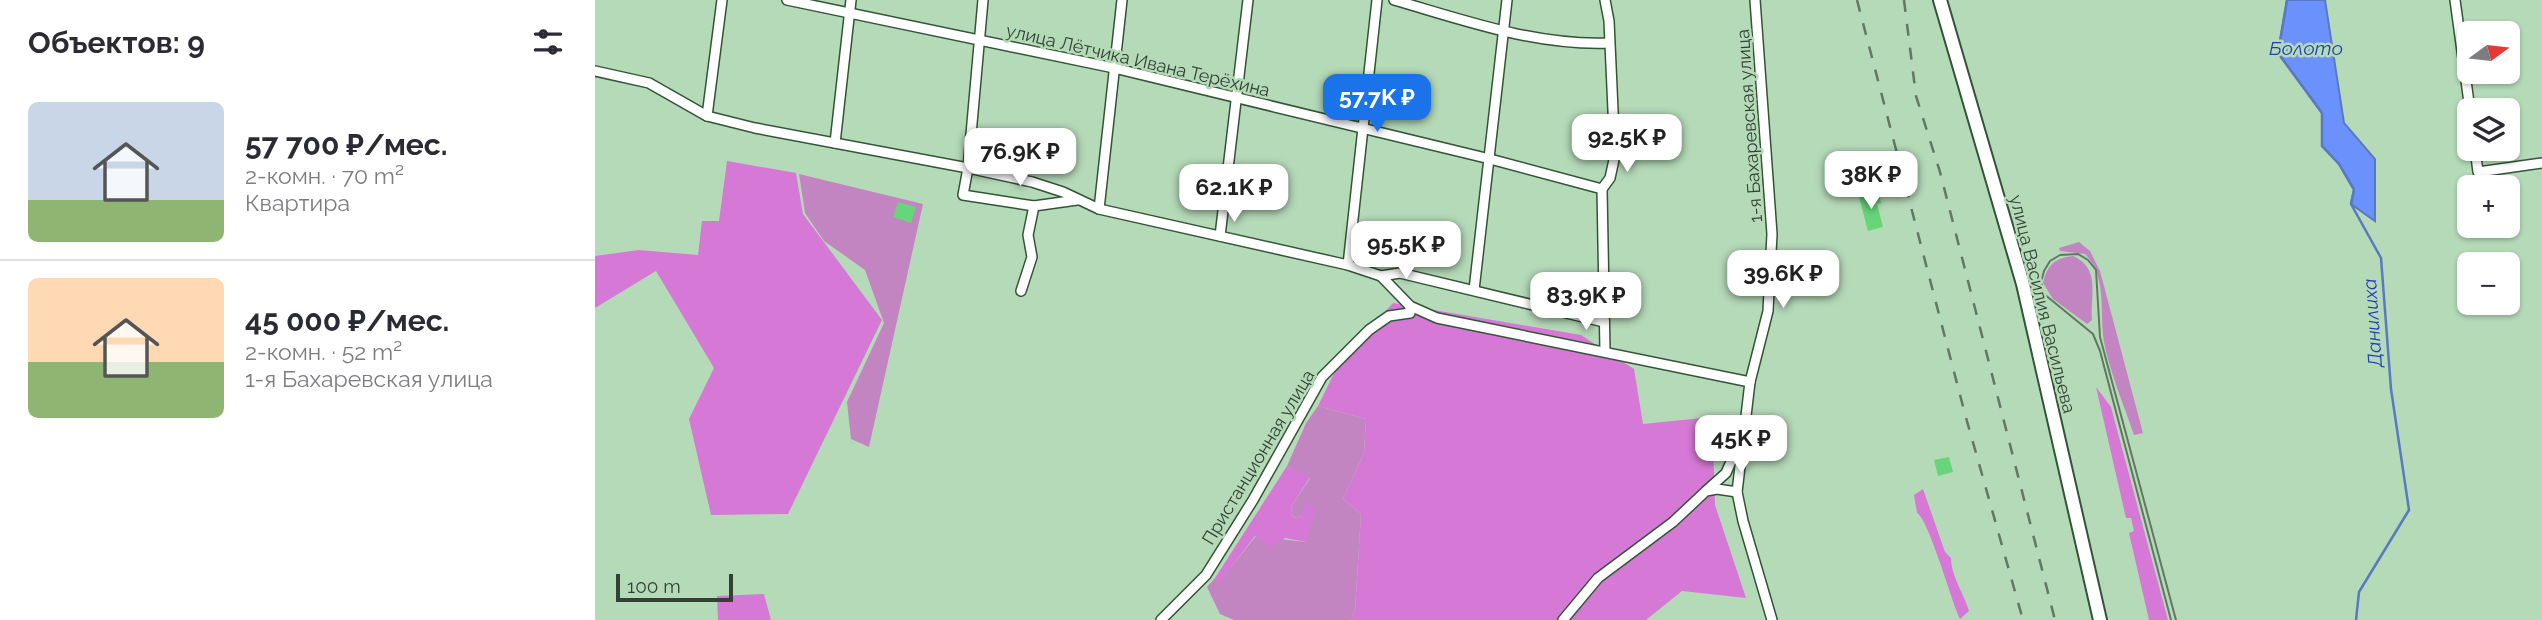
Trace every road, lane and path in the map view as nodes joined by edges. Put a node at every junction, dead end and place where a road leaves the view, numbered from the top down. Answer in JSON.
{"nodes":[{"id":1,"x":722,"y":0,"type":"edge"},
{"id":2,"x":787,"y":0,"type":"edge"},
{"id":3,"x":851,"y":0,"type":"edge"},
{"id":4,"x":983,"y":0,"type":"edge"},
{"id":5,"x":1122,"y":0,"type":"edge"},
{"id":6,"x":1248,"y":0,"type":"edge"},
{"id":7,"x":1377,"y":0,"type":"edge"},
{"id":8,"x":1394,"y":0,"type":"edge"},
{"id":9,"x":1507,"y":0,"type":"edge"},
{"id":10,"x":1605,"y":0,"type":"edge"},
{"id":11,"x":1755,"y":0,"type":"edge"},
{"id":12,"x":1940,"y":0,"type":"edge"},
{"id":13,"x":2455,"y":0,"type":"edge"},
{"id":14,"x":849,"y":12,"type":"junction"},
{"id":15,"x":1501,"y":30,"type":"junction"},
{"id":16,"x":978,"y":40,"type":"junction"},
{"id":17,"x":1609,"y":43,"type":"junction"},
{"id":18,"x":1114,"y":68,"type":"junction"},
{"id":19,"x":595,"y":71,"type":"edge"},
{"id":20,"x":1237,"y":98,"type":"junction"},
{"id":21,"x":2468,"y":98,"type":"edge"},
{"id":22,"x":707,"y":116,"type":"junction"},
{"id":23,"x":1362,"y":129,"type":"junction"},
{"id":24,"x":835,"y":143,"type":"junction"},
{"id":25,"x":1490,"y":159,"type":"junction"},
{"id":26,"x":2477,"y":161,"type":"edge"},
{"id":27,"x":2542,"y":163,"type":"edge"},
{"id":28,"x":968,"y":167,"type":"junction"},
{"id":29,"x":1602,"y":189,"type":"junction"},
{"id":30,"x":1077,"y":200,"type":"junction"},
{"id":31,"x":1034,"y":206,"type":"junction"},
{"id":32,"x":1099,"y":209,"type":"junction"},
{"id":33,"x":1220,"y":236,"type":"junction"},
{"id":34,"x":1347,"y":265,"type":"junction"},
{"id":35,"x":1381,"y":276,"type":"junction"},
{"id":36,"x":1474,"y":290,"type":"junction"},
{"id":37,"x":1021,"y":292,"type":"dead end"},
{"id":38,"x":1410,"y":306,"type":"junction"},
{"id":39,"x":1604,"y":322,"type":"junction"},
{"id":40,"x":1605,"y":351,"type":"junction"},
{"id":41,"x":1750,"y":382,"type":"junction"},
{"id":42,"x":1742,"y":435,"type":"junction"},
{"id":43,"x":1706,"y":491,"type":"junction"},
{"id":44,"x":1737,"y":492,"type":"junction"},
{"id":45,"x":1161,"y":620,"type":"edge"},
{"id":46,"x":1563,"y":620,"type":"edge"},
{"id":47,"x":1772,"y":620,"type":"edge"},
{"id":48,"x":2100,"y":620,"type":"edge"}],
"edges":[{"from":1,"to":22,"type":"street"},
{"from":2,"to":14,"type":"street","name":"улица Лётчика Ивана Терёхина"},
{"from":3,"to":14,"type":"street"},
{"from":4,"to":16,"type":"street"},
{"from":5,"to":18,"type":"street"},
{"from":6,"to":20,"type":"street"},
{"from":7,"to":23,"type":"street"},
{"from":8,"to":15,"type":"street"},
{"from":9,"to":15,"type":"street"},
{"from":10,"to":17,"type":"street"},
{"from":11,"to":41,"type":"street","name":"1-я Бахаревская улица"},
{"from":12,"to":48,"type":"main road","name":"улица Василия Васильева"},
{"from":13,"to":21,"type":"street"},
{"from":14,"to":16,"type":"street","name":"улица Лётчика Ивана Терёхина"},
{"from":14,"to":24,"type":"street"},
{"from":15,"to":17,"type":"street"},
{"from":15,"to":25,"type":"street"},
{"from":16,"to":18,"type":"street","name":"улица Лётчика Ивана Терёхина"},
{"from":16,"to":28,"type":"street"},
{"from":17,"to":29,"type":"street"},
{"from":18,"to":20,"type":"street","name":"улица Лётчика Ивана Терёхина"},
{"from":18,"to":32,"type":"street"},
{"from":19,"to":22,"type":"street"},
{"from":20,"to":23,"type":"street","name":"улица Лётчика Ивана Терёхина"},
{"from":20,"to":33,"type":"street"},
{"from":22,"to":24,"type":"street"},
{"from":23,"to":25,"type":"street","name":"улица Лётчика Ивана Терёхина"},
{"from":23,"to":34,"type":"street"},
{"from":24,"to":28,"type":"street"},
{"from":25,"to":29,"type":"street","name":"улица Лётчика Ивана Терёхина"},
{"from":25,"to":36,"type":"street"},
{"from":26,"to":27,"type":"street"},
{"from":28,"to":30,"type":"street"},
{"from":28,"to":31,"type":"street"},
{"from":29,"to":39,"type":"street"},
{"from":30,"to":31,"type":"street"},
{"from":30,"to":32,"type":"street"},
{"from":31,"to":37,"type":"street"},
{"from":32,"to":33,"type":"street"},
{"from":33,"to":34,"type":"street"},
{"from":34,"to":35,"type":"street"},
{"from":35,"to":36,"type":"street"},
{"from":35,"to":38,"type":"street"},
{"from":36,"to":39,"type":"street"},
{"from":38,"to":40,"type":"street"},
{"from":38,"to":45,"type":"street","name":"Пристанционная улица"},
{"from":39,"to":40,"type":"street"},
{"from":40,"to":41,"type":"street"},
{"from":41,"to":42,"type":"street","name":"1-я Бахаревская улица"},
{"from":42,"to":43,"type":"street"},
{"from":42,"to":44,"type":"street","name":"1-я Бахаревская улица"},
{"from":43,"to":44,"type":"street"},
{"from":43,"to":46,"type":"street"},
{"from":44,"to":47,"type":"street","name":"1-я Бахаревская улица"}]}
